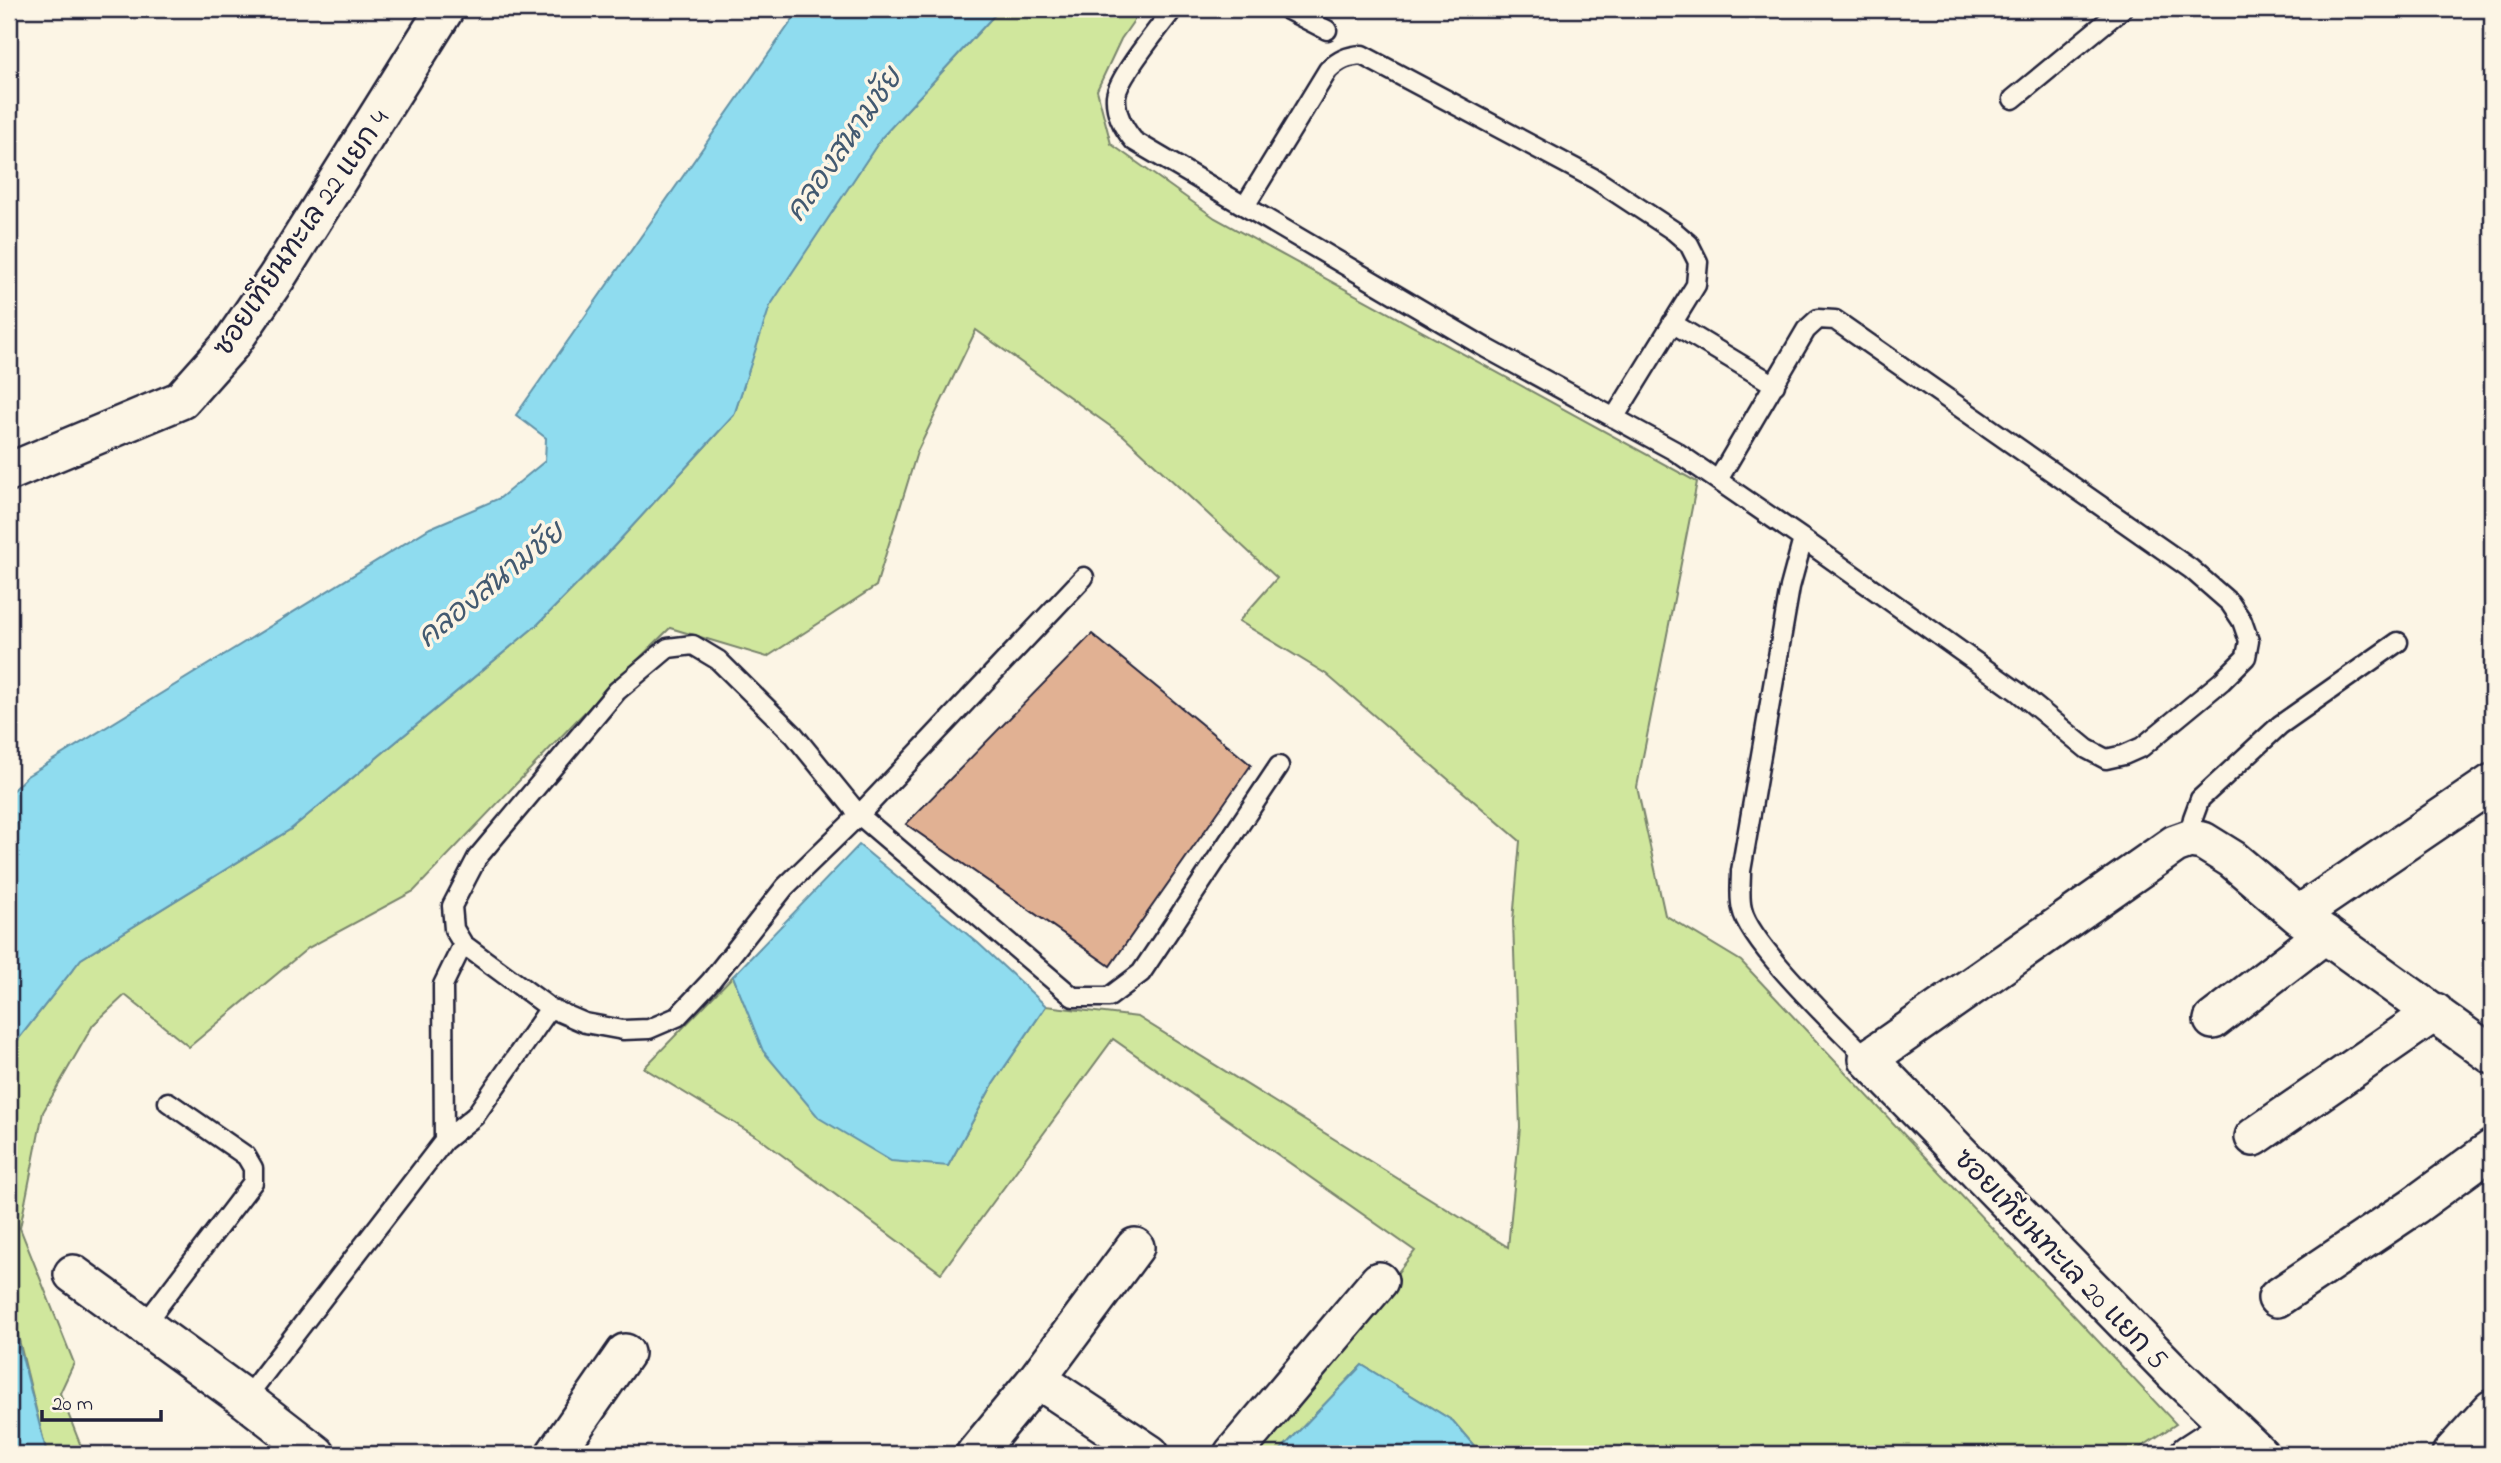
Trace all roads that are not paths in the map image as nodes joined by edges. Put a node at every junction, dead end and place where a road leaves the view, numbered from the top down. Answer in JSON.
{"nodes":[{"id":1,"x":445,"y":9,"type":"edge"},
{"id":2,"x":1173,"y":9,"type":"edge"},
{"id":3,"x":1286,"y":9,"type":"edge"},
{"id":4,"x":2122,"y":9,"type":"edge"},
{"id":5,"x":1326,"y":30,"type":"dead end"},
{"id":6,"x":2014,"y":99,"type":"dead end"},
{"id":7,"x":1245,"y":206,"type":"junction"},
{"id":8,"x":1672,"y":323,"type":"junction"},
{"id":9,"x":1775,"y":385,"type":"junction"},
{"id":10,"x":1614,"y":418,"type":"junction"},
{"id":11,"x":9,"y":472,"type":"edge"},
{"id":12,"x":1718,"y":480,"type":"junction"},
{"id":13,"x":1803,"y":539,"type":"junction"},
{"id":14,"x":1084,"y":577,"type":"dead end"},
{"id":15,"x":2398,"y":642,"type":"dead end"},
{"id":16,"x":1279,"y":766,"type":"dead end"},
{"id":17,"x":2492,"y":783,"type":"edge"},
{"id":18,"x":859,"y":816,"type":"junction"},
{"id":19,"x":2189,"y":839,"type":"junction"},
{"id":20,"x":2312,"y":924,"type":"junction"},
{"id":21,"x":463,"y":944,"type":"junction"},
{"id":22,"x":550,"y":1009,"type":"junction"},
{"id":23,"x":2435,"y":1012,"type":"junction"},
{"id":24,"x":2213,"y":1020,"type":"dead end"},
{"id":25,"x":2485,"y":1038,"type":"edge"},
{"id":26,"x":1868,"y":1059,"type":"junction"},
{"id":27,"x":168,"y":1102,"type":"dead end"},
{"id":28,"x":2254,"y":1137,"type":"dead end"},
{"id":29,"x":444,"y":1140,"type":"junction"},
{"id":30,"x":2492,"y":1149,"type":"edge"},
{"id":31,"x":1135,"y":1247,"type":"dead end"},
{"id":32,"x":73,"y":1274,"type":"dead end"},
{"id":33,"x":1379,"y":1281,"type":"dead end"},
{"id":34,"x":2277,"y":1298,"type":"dead end"},
{"id":35,"x":144,"y":1325,"type":"junction"},
{"id":36,"x":625,"y":1353,"type":"dead end"},
{"id":37,"x":1037,"y":1379,"type":"junction"},
{"id":38,"x":245,"y":1399,"type":"junction"},
{"id":39,"x":2492,"y":1409,"type":"edge"},
{"id":40,"x":2229,"y":1428,"type":"junction"},
{"id":41,"x":316,"y":1454,"type":"edge"},
{"id":42,"x":555,"y":1454,"type":"edge"},
{"id":43,"x":975,"y":1454,"type":"edge"},
{"id":44,"x":1150,"y":1454,"type":"edge"},
{"id":45,"x":1233,"y":1454,"type":"edge"},
{"id":46,"x":2189,"y":1454,"type":"edge"},
{"id":47,"x":2259,"y":1454,"type":"edge"},
{"id":48,"x":2451,"y":1454,"type":"edge"}],
"edges":[{"from":1,"to":11,"type":"street","name":"ซอยเทียนทะเล 22 แยก 4"},
{"from":2,"to":7,"type":"lane"},
{"from":3,"to":5,"type":"lane"},
{"from":4,"to":6,"type":"lane"},
{"from":7,"to":8,"type":"lane"},
{"from":7,"to":10,"type":"lane"},
{"from":8,"to":9,"type":"lane"},
{"from":8,"to":10,"type":"lane"},
{"from":9,"to":12,"type":"lane"},
{"from":9,"to":13,"type":"lane"},
{"from":10,"to":12,"type":"lane"},
{"from":12,"to":13,"type":"lane"},
{"from":13,"to":26,"type":"lane"},
{"from":14,"to":18,"type":"lane"},
{"from":15,"to":19,"type":"lane"},
{"from":16,"to":18,"type":"lane"},
{"from":17,"to":20,"type":"street"},
{"from":18,"to":21,"type":"lane"},
{"from":18,"to":22,"type":"lane"},
{"from":19,"to":20,"type":"street"},
{"from":19,"to":26,"type":"street"},
{"from":20,"to":23,"type":"street"},
{"from":20,"to":24,"type":"street"},
{"from":21,"to":22,"type":"lane"},
{"from":21,"to":29,"type":"lane"},
{"from":22,"to":29,"type":"lane"},
{"from":23,"to":25,"type":"street"},
{"from":23,"to":28,"type":"street"},
{"from":26,"to":40,"type":"street","name":"ซอยเทียนทะเล 20 แยก 5"},
{"from":27,"to":35,"type":"lane"},
{"from":29,"to":38,"type":"lane"},
{"from":30,"to":34,"type":"street"},
{"from":31,"to":37,"type":"street"},
{"from":32,"to":35,"type":"street"},
{"from":33,"to":45,"type":"street"},
{"from":35,"to":38,"type":"street"},
{"from":36,"to":42,"type":"street"},
{"from":37,"to":43,"type":"street"},
{"from":37,"to":44,"type":"street"},
{"from":38,"to":41,"type":"street"},
{"from":39,"to":48,"type":"street"},
{"from":40,"to":46,"type":"street"},
{"from":40,"to":47,"type":"street","name":"ซอยเทียนทะเล 20 แยก 5"}]}
